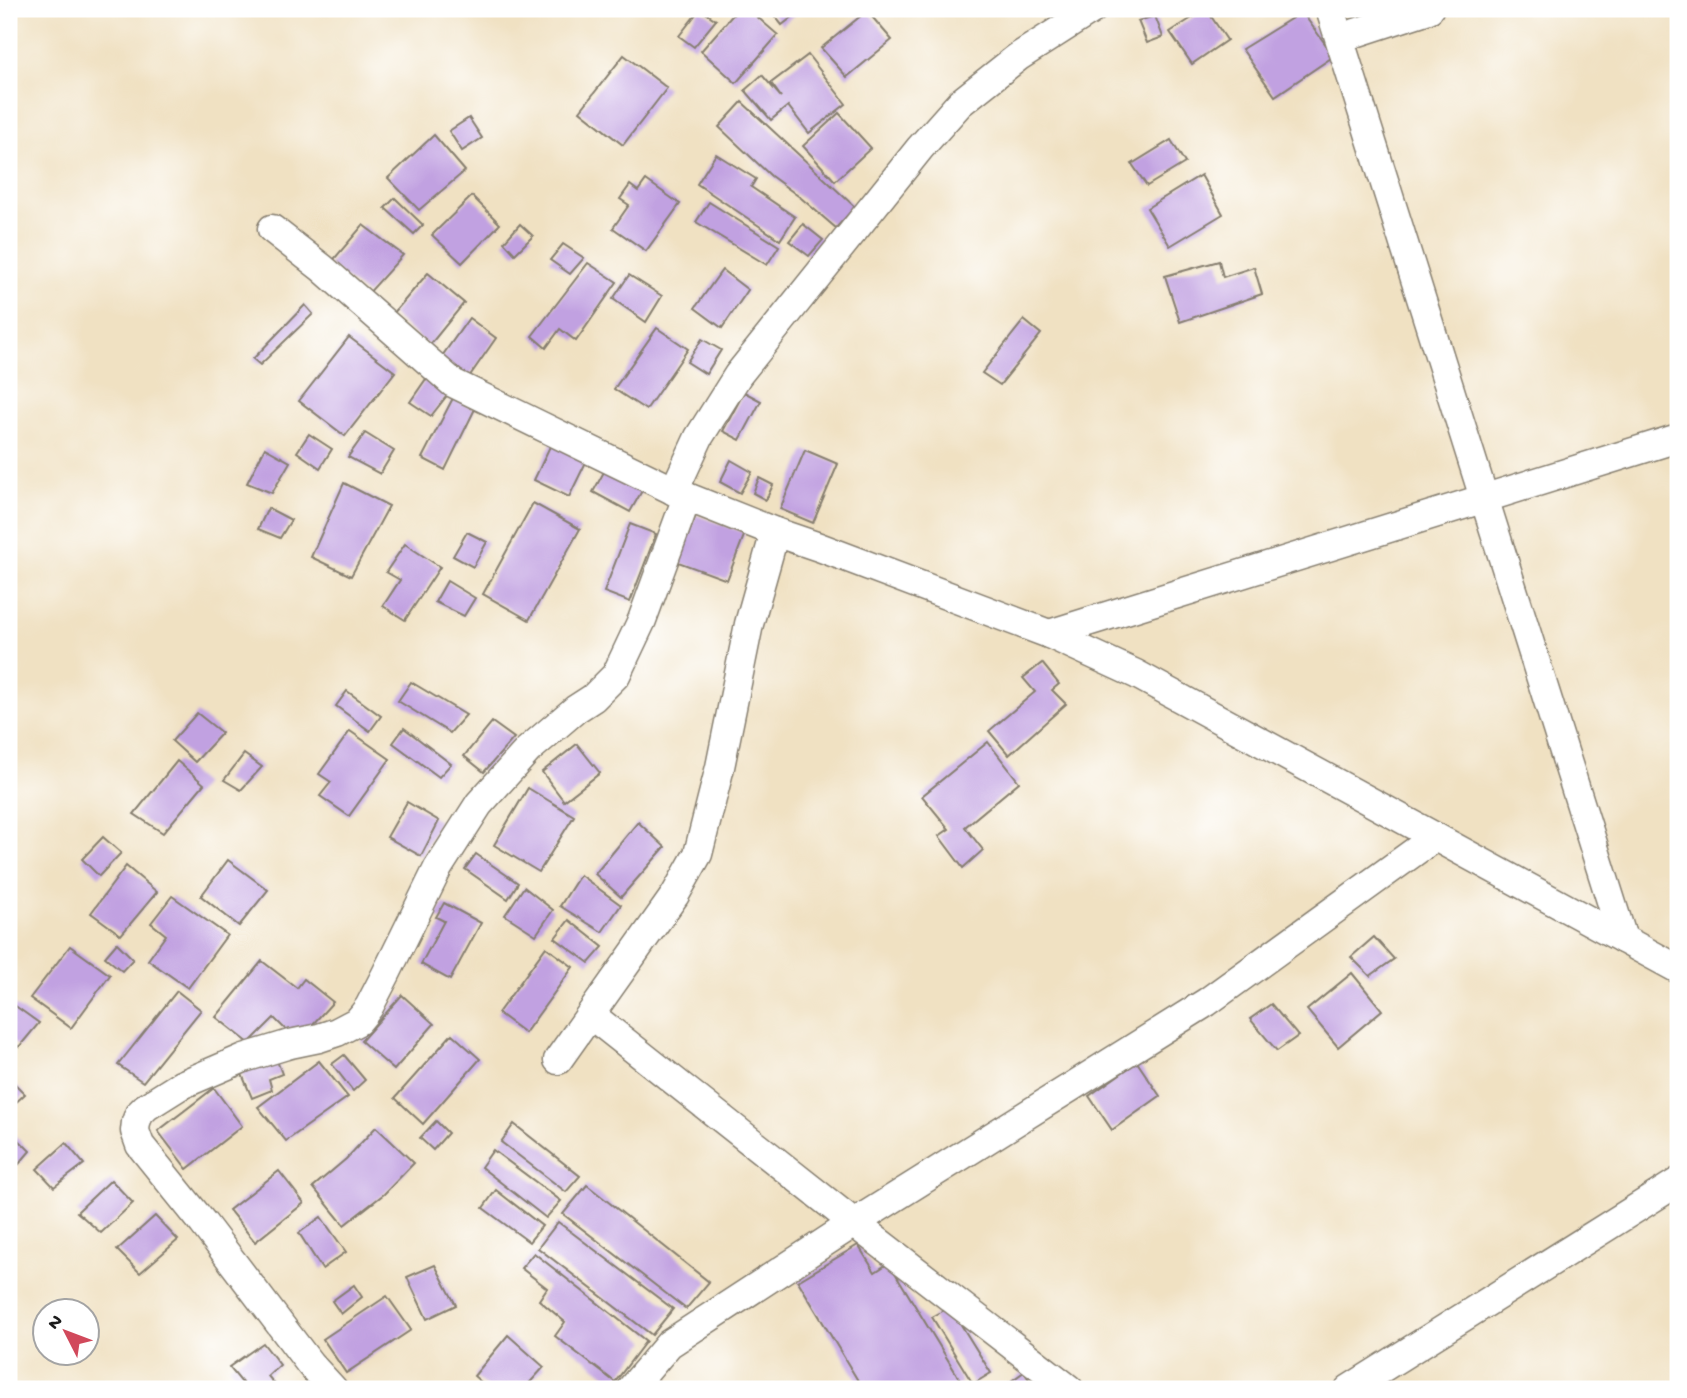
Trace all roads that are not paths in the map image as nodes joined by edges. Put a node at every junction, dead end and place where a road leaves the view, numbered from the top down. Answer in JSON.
{"nodes":[{"id":1,"x":1093,"y":9,"type":"edge"},
{"id":2,"x":1330,"y":9,"type":"edge"},
{"id":3,"x":1429,"y":9,"type":"edge"},
{"id":4,"x":1340,"y":38,"type":"junction"},
{"id":5,"x":272,"y":229,"type":"dead end"},
{"id":6,"x":1678,"y":438,"type":"edge"},
{"id":7,"x":681,"y":494,"type":"junction"},
{"id":8,"x":1485,"y":498,"type":"junction"},
{"id":9,"x":775,"y":532,"type":"junction"},
{"id":10,"x":1049,"y":634,"type":"junction"},
{"id":11,"x":1435,"y":837,"type":"junction"},
{"id":12,"x":1623,"y":939,"type":"junction"},
{"id":13,"x":1678,"y":969,"type":"edge"},
{"id":14,"x":591,"y":1015,"type":"junction"},
{"id":15,"x":558,"y":1060,"type":"dead end"},
{"id":16,"x":1678,"y":1182,"type":"edge"},
{"id":17,"x":854,"y":1223,"type":"junction"},
{"id":18,"x":333,"y":1389,"type":"edge"},
{"id":19,"x":631,"y":1389,"type":"edge"},
{"id":20,"x":1069,"y":1389,"type":"edge"},
{"id":21,"x":1349,"y":1389,"type":"edge"}],
"edges":[{"from":1,"to":7,"type":"street"},
{"from":2,"to":4,"type":"street"},
{"from":3,"to":4,"type":"street"},
{"from":4,"to":8,"type":"street"},
{"from":5,"to":7,"type":"street"},
{"from":6,"to":8,"type":"street"},
{"from":7,"to":9,"type":"street"},
{"from":7,"to":18,"type":"street"},
{"from":8,"to":10,"type":"street"},
{"from":8,"to":12,"type":"street"},
{"from":9,"to":10,"type":"street"},
{"from":9,"to":14,"type":"street"},
{"from":10,"to":11,"type":"street"},
{"from":11,"to":12,"type":"street"},
{"from":11,"to":17,"type":"street"},
{"from":12,"to":13,"type":"street"},
{"from":14,"to":15,"type":"street"},
{"from":14,"to":17,"type":"street"},
{"from":16,"to":21,"type":"street"},
{"from":17,"to":19,"type":"street"},
{"from":17,"to":20,"type":"street"}]}
